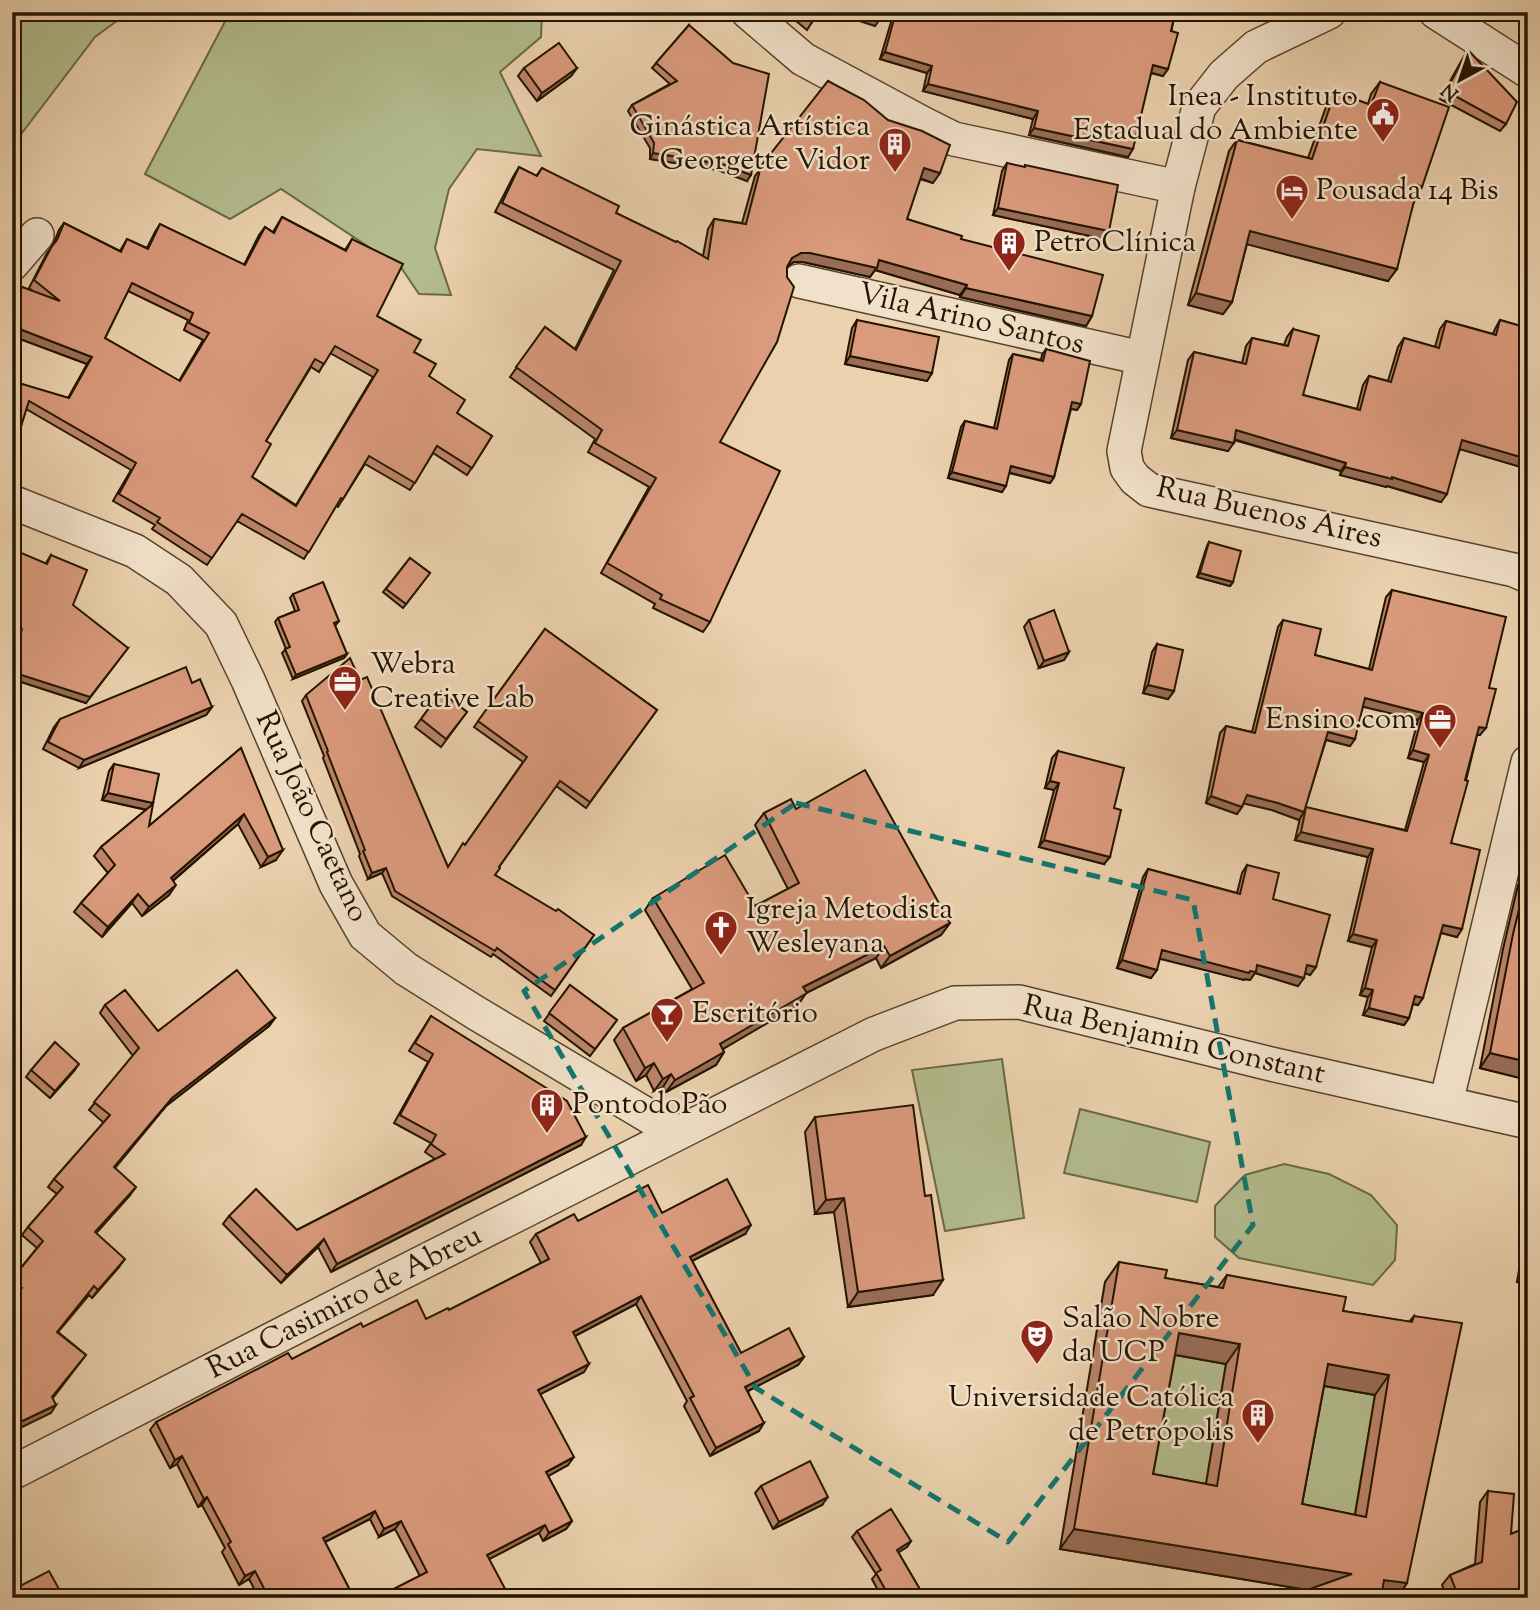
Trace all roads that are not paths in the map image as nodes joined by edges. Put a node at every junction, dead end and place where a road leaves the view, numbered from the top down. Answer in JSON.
{"nodes":[{"id":1,"x":748,"y":12,"type":"edge"},
{"id":2,"x":1329,"y":12,"type":"edge"},
{"id":3,"x":1436,"y":12,"type":"edge"},
{"id":4,"x":1528,"y":71,"type":"edge"},
{"id":5,"x":1178,"y":187,"type":"junction"},
{"id":6,"x":37,"y":234,"type":"dead end"},
{"id":7,"x":12,"y":264,"type":"edge"},
{"id":8,"x":799,"y":281,"type":"dead end"},
{"id":9,"x":1142,"y":358,"type":"junction"},
{"id":10,"x":12,"y":502,"type":"edge"},
{"id":11,"x":1528,"y":576,"type":"edge"},
{"id":12,"x":1528,"y":762,"type":"edge"},
{"id":13,"x":1446,"y":1103,"type":"junction"},
{"id":14,"x":1528,"y":1122,"type":"edge"},
{"id":15,"x":677,"y":1133,"type":"junction"},
{"id":16,"x":12,"y":1473,"type":"edge"}],
"edges":[{"from":1,"to":5,"type":"street"},
{"from":2,"to":5,"type":"street","name":"Rua Buenos Aires"},
{"from":3,"to":4,"type":"street"},
{"from":5,"to":9,"type":"street","name":"Rua Buenos Aires"},
{"from":6,"to":7,"type":"street"},
{"from":8,"to":9,"type":"street","name":"Vila Arino Santos"},
{"from":9,"to":11,"type":"street","name":"Rua Buenos Aires"},
{"from":10,"to":15,"type":"street","name":"Rua João Caetano"},
{"from":12,"to":13,"type":"street"},
{"from":13,"to":14,"type":"street","name":"Rua Benjamin Constant"},
{"from":13,"to":15,"type":"street","name":"Rua Benjamin Constant"},
{"from":15,"to":16,"type":"street","name":"Rua Casimiro de Abreu"}]}
